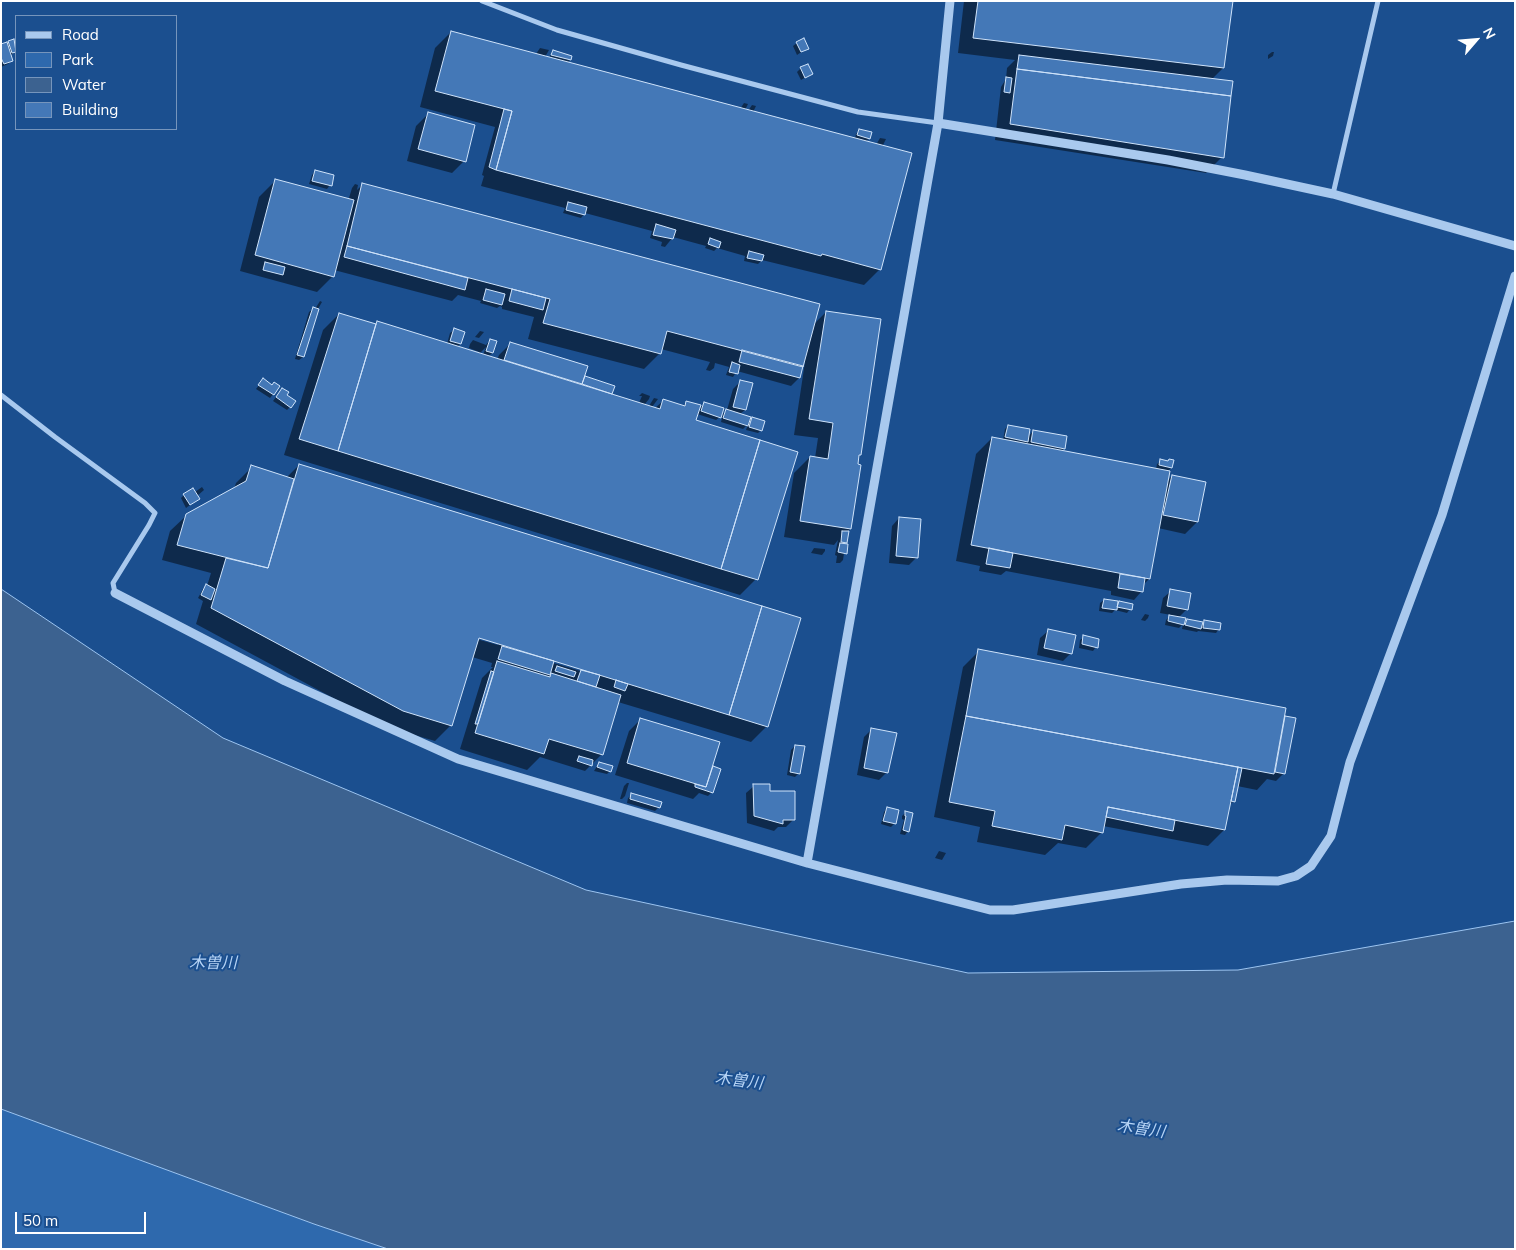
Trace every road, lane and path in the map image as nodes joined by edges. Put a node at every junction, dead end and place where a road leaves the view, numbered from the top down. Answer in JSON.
{"nodes":[{"id":1,"x":482,"y":1,"type":"edge"},
{"id":2,"x":950,"y":1,"type":"edge"},
{"id":3,"x":1378,"y":1,"type":"edge"},
{"id":4,"x":938,"y":122,"type":"junction"},
{"id":5,"x":1333,"y":194,"type":"junction"},
{"id":6,"x":1515,"y":246,"type":"edge"},
{"id":7,"x":1515,"y":276,"type":"edge"},
{"id":8,"x":1,"y":395,"type":"edge"},
{"id":9,"x":115,"y":593,"type":"joint"},
{"id":10,"x":808,"y":863,"type":"junction"}],
"edges":[{"from":1,"to":4,"type":"street"},
{"from":2,"to":4,"type":"street"},
{"from":3,"to":5,"type":"street"},
{"from":4,"to":5,"type":"street"},
{"from":4,"to":10,"type":"street"},
{"from":5,"to":6,"type":"street"},
{"from":7,"to":10,"type":"street"},
{"from":8,"to":9,"type":"street"},
{"from":9,"to":10,"type":"street"}]}
